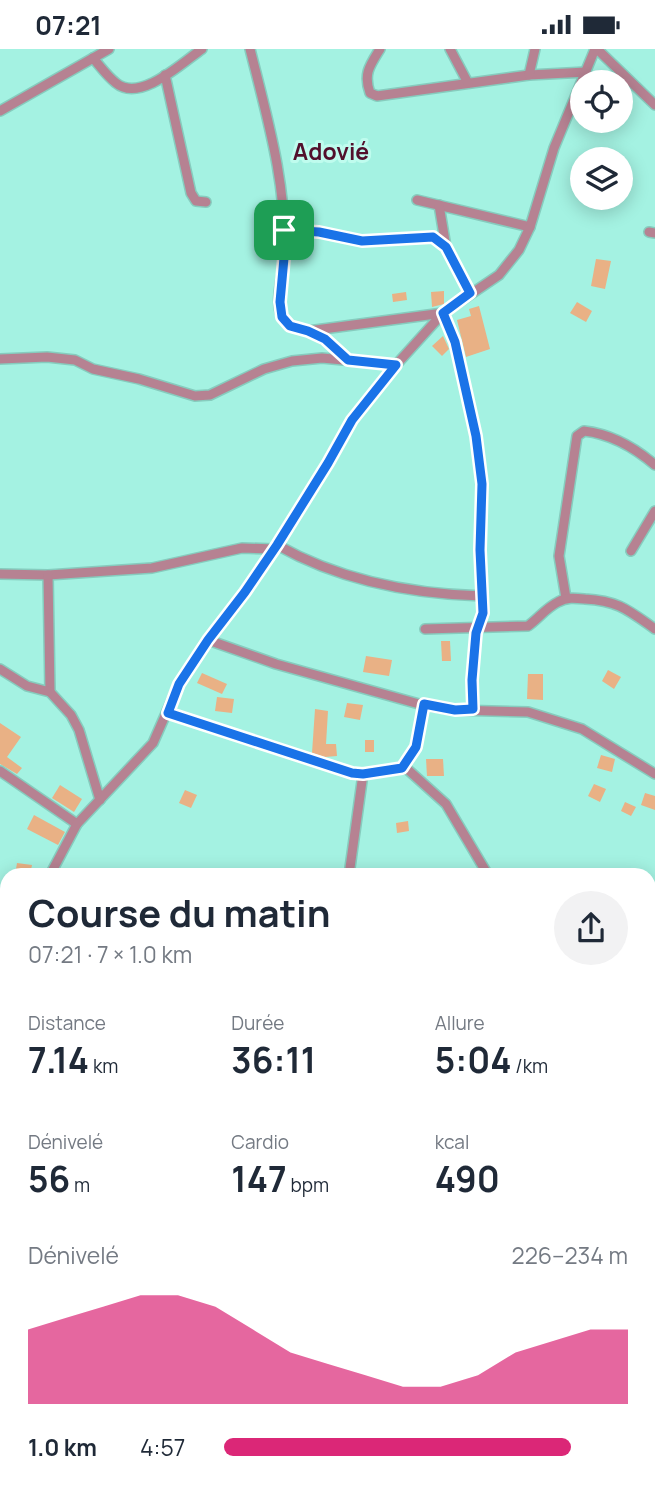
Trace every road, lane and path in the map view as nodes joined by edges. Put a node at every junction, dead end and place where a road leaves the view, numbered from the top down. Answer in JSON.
{"nodes":[{"id":1,"x":109,"y":49,"type":"edge"},
{"id":2,"x":202,"y":49,"type":"edge"},
{"id":3,"x":250,"y":49,"type":"edge"},
{"id":4,"x":380,"y":49,"type":"edge"},
{"id":5,"x":450,"y":49,"type":"edge"},
{"id":6,"x":535,"y":49,"type":"edge"},
{"id":7,"x":596,"y":49,"type":"edge"},
{"id":8,"x":93,"y":58,"type":"junction"},
{"id":9,"x":587,"y":70,"type":"edge"},
{"id":10,"x":570,"y":73,"type":"edge"},
{"id":11,"x":165,"y":75,"type":"junction"},
{"id":12,"x":529,"y":75,"type":"junction"},
{"id":13,"x":468,"y":83,"type":"junction"},
{"id":14,"x":655,"y":105,"type":"edge"},
{"id":15,"x":570,"y":110,"type":"edge"},
{"id":16,"x":0,"y":111,"type":"edge"},
{"id":17,"x":417,"y":200,"type":"dead end"},
{"id":18,"x":206,"y":202,"type":"dead end"},
{"id":19,"x":439,"y":205,"type":"junction"},
{"id":20,"x":530,"y":227,"type":"junction"},
{"id":21,"x":284,"y":230,"type":"junction"},
{"id":22,"x":446,"y":247,"type":"junction"},
{"id":23,"x":470,"y":293,"type":"junction"},
{"id":24,"x":443,"y":313,"type":"junction"},
{"id":25,"x":308,"y":331,"type":"junction"},
{"id":26,"x":0,"y":359,"type":"edge"},
{"id":27,"x":348,"y":360,"type":"junction"},
{"id":28,"x":396,"y":365,"type":"junction"},
{"id":29,"x":655,"y":465,"type":"edge"},
{"id":30,"x":655,"y":511,"type":"edge"},
{"id":31,"x":275,"y":547,"type":"junction"},
{"id":32,"x":631,"y":551,"type":"dead end"},
{"id":33,"x":0,"y":575,"type":"edge"},
{"id":34,"x":48,"y":575,"type":"junction"},
{"id":35,"x":482,"y":596,"type":"junction"},
{"id":36,"x":566,"y":598,"type":"junction"},
{"id":37,"x":479,"y":628,"type":"junction"},
{"id":38,"x":425,"y":629,"type":"dead end"},
{"id":39,"x":655,"y":629,"type":"edge"},
{"id":40,"x":208,"y":640,"type":"junction"},
{"id":41,"x":0,"y":669,"type":"edge"},
{"id":42,"x":50,"y":692,"type":"junction"},
{"id":43,"x":424,"y":704,"type":"junction"},
{"id":44,"x":473,"y":709,"type":"junction"},
{"id":45,"x":168,"y":713,"type":"junction"},
{"id":46,"x":402,"y":768,"type":"junction"},
{"id":47,"x":0,"y":771,"type":"edge"},
{"id":48,"x":363,"y":774,"type":"junction"},
{"id":49,"x":655,"y":774,"type":"edge"},
{"id":50,"x":100,"y":800,"type":"junction"},
{"id":51,"x":78,"y":824,"type":"junction"},
{"id":52,"x":54,"y":868,"type":"edge"},
{"id":53,"x":350,"y":868,"type":"edge"},
{"id":54,"x":484,"y":868,"type":"edge"}],
"edges":[{"from":1,"to":8,"type":"street"},
{"from":2,"to":11,"type":"street"},
{"from":3,"to":21,"type":"street"},
{"from":4,"to":13,"type":"street"},
{"from":5,"to":13,"type":"street"},
{"from":6,"to":12,"type":"street"},
{"from":7,"to":9,"type":"street"},
{"from":7,"to":14,"type":"street"},
{"from":8,"to":11,"type":"street"},
{"from":8,"to":16,"type":"street"},
{"from":10,"to":12,"type":"street"},
{"from":11,"to":18,"type":"street"},
{"from":12,"to":13,"type":"street"},
{"from":15,"to":20,"type":"street"},
{"from":17,"to":19,"type":"street"},
{"from":19,"to":20,"type":"street"},
{"from":19,"to":22,"type":"street"},
{"from":20,"to":23,"type":"street"},
{"from":21,"to":22,"type":"street"},
{"from":21,"to":25,"type":"street"},
{"from":22,"to":23,"type":"street"},
{"from":23,"to":24,"type":"street"},
{"from":24,"to":25,"type":"street"},
{"from":24,"to":28,"type":"street"},
{"from":24,"to":35,"type":"street"},
{"from":25,"to":27,"type":"street"},
{"from":26,"to":27,"type":"street"},
{"from":27,"to":28,"type":"street"},
{"from":28,"to":31,"type":"street"},
{"from":29,"to":36,"type":"street"},
{"from":30,"to":32,"type":"street"},
{"from":31,"to":34,"type":"street"},
{"from":31,"to":35,"type":"street"},
{"from":31,"to":40,"type":"street"},
{"from":33,"to":34,"type":"street"},
{"from":34,"to":42,"type":"street"},
{"from":35,"to":37,"type":"street"},
{"from":36,"to":37,"type":"street"},
{"from":36,"to":39,"type":"street"},
{"from":37,"to":38,"type":"street"},
{"from":37,"to":44,"type":"street"},
{"from":40,"to":43,"type":"street"},
{"from":40,"to":45,"type":"street"},
{"from":41,"to":42,"type":"street"},
{"from":42,"to":50,"type":"street"},
{"from":43,"to":44,"type":"street"},
{"from":43,"to":46,"type":"street"},
{"from":44,"to":49,"type":"street"},
{"from":45,"to":48,"type":"street"},
{"from":45,"to":50,"type":"street"},
{"from":46,"to":48,"type":"street"},
{"from":46,"to":54,"type":"street"},
{"from":47,"to":51,"type":"street"},
{"from":48,"to":53,"type":"street"},
{"from":50,"to":51,"type":"street"},
{"from":51,"to":52,"type":"street"}]}
